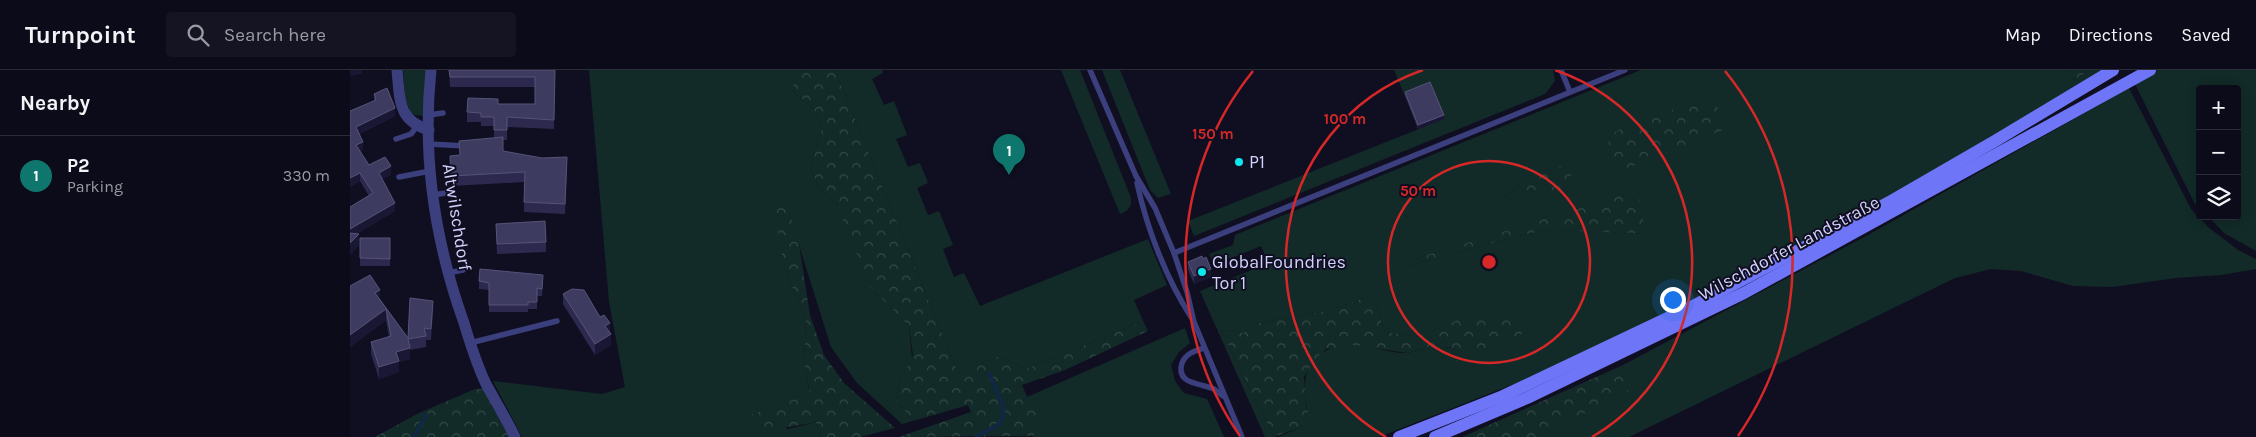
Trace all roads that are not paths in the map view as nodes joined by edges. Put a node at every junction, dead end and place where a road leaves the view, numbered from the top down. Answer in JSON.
{"nodes":[{"id":1,"x":397,"y":70,"type":"edge"},
{"id":2,"x":431,"y":70,"type":"edge"},
{"id":3,"x":1090,"y":70,"type":"edge"},
{"id":4,"x":1561,"y":70,"type":"edge"},
{"id":5,"x":1625,"y":70,"type":"edge"},
{"id":6,"x":2112,"y":70,"type":"edge"},
{"id":7,"x":2150,"y":70,"type":"edge"},
{"id":8,"x":1570,"y":92,"type":"junction"},
{"id":9,"x":443,"y":113,"type":"dead end"},
{"id":10,"x":429,"y":115,"type":"junction"},
{"id":11,"x":417,"y":126,"type":"junction"},
{"id":12,"x":429,"y":130,"type":"junction"},
{"id":13,"x":396,"y":139,"type":"dead end"},
{"id":14,"x":428,"y":144,"type":"junction"},
{"id":15,"x":477,"y":145,"type":"edge"},
{"id":16,"x":430,"y":171,"type":"junction"},
{"id":17,"x":1136,"y":176,"type":"junction"},
{"id":18,"x":399,"y":177,"type":"dead end"},
{"id":19,"x":452,"y":192,"type":"dead end"},
{"id":20,"x":433,"y":195,"type":"junction"},
{"id":21,"x":1174,"y":253,"type":"junction"},
{"id":22,"x":463,"y":270,"type":"dead end"},
{"id":23,"x":447,"y":274,"type":"junction"},
{"id":24,"x":557,"y":320,"type":"dead end"},
{"id":25,"x":1194,"y":322,"type":"junction"},
{"id":26,"x":470,"y":343,"type":"junction"},
{"id":27,"x":1204,"y":348,"type":"junction"},
{"id":28,"x":1225,"y":397,"type":"junction"},
{"id":29,"x":515,"y":437,"type":"edge"},
{"id":30,"x":1242,"y":437,"type":"edge"},
{"id":31,"x":1399,"y":437,"type":"edge"},
{"id":32,"x":1435,"y":437,"type":"edge"}],
"edges":[{"from":1,"to":11,"type":"street"},
{"from":2,"to":10,"type":"street","name":"Altwilschdorf"},
{"from":3,"to":17,"type":"lane"},
{"from":4,"to":8,"type":"lane"},
{"from":5,"to":8,"type":"lane"},
{"from":6,"to":31,"type":"main road","name":"Wilschdorfer Landstraße"},
{"from":7,"to":32,"type":"main road","name":"Wilschdorfer Landstraße"},
{"from":8,"to":21,"type":"lane"},
{"from":9,"to":10,"type":"lane"},
{"from":10,"to":12,"type":"street","name":"Altwilschdorf"},
{"from":11,"to":12,"type":"street"},
{"from":11,"to":13,"type":"lane"},
{"from":12,"to":14,"type":"street","name":"Altwilschdorf"},
{"from":14,"to":15,"type":"lane"},
{"from":14,"to":16,"type":"street","name":"Altwilschdorf"},
{"from":16,"to":18,"type":"lane"},
{"from":16,"to":20,"type":"street","name":"Altwilschdorf"},
{"from":17,"to":21,"type":"lane"},
{"from":17,"to":25,"type":"lane"},
{"from":19,"to":20,"type":"lane"},
{"from":20,"to":23,"type":"street","name":"Altwilschdorf"},
{"from":21,"to":25,"type":"lane"},
{"from":22,"to":23,"type":"lane"},
{"from":23,"to":26,"type":"street","name":"Altwilschdorf"},
{"from":24,"to":26,"type":"lane"},
{"from":25,"to":27,"type":"lane"},
{"from":26,"to":29,"type":"street","name":"Altwilschdorf"},
{"from":27,"to":28,"type":"lane"},
{"from":27,"to":28,"type":"lane"},
{"from":28,"to":30,"type":"lane"}]}
